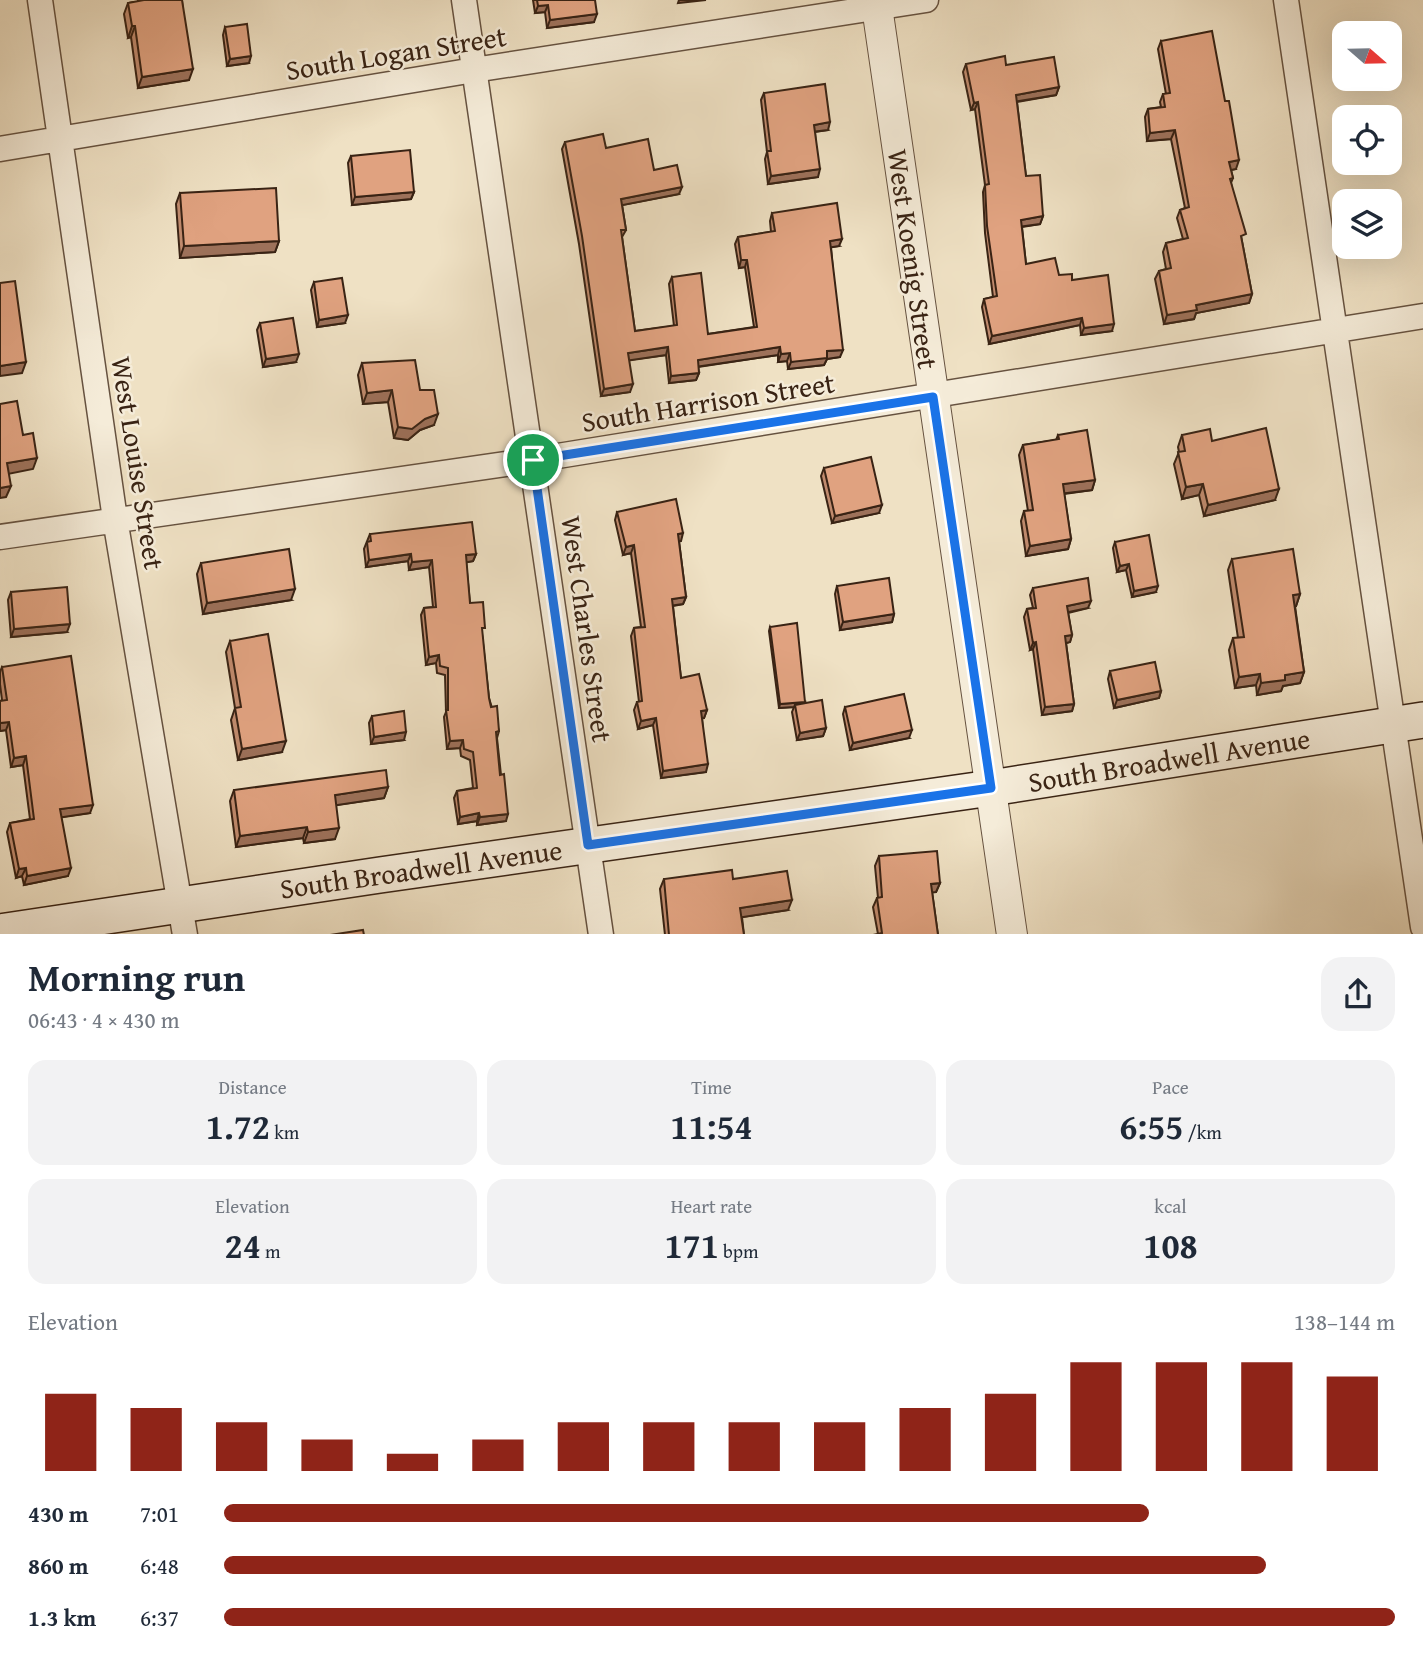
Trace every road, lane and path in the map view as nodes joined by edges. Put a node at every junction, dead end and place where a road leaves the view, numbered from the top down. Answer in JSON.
{"nodes":[{"id":1,"x":40,"y":0,"type":"edge"},
{"id":2,"x":464,"y":0,"type":"edge"},
{"id":3,"x":926,"y":0,"type":"edge"},
{"id":4,"x":1286,"y":0,"type":"edge"},
{"id":5,"x":876,"y":4,"type":"edge"},
{"id":6,"x":474,"y":70,"type":"junction"},
{"id":7,"x":60,"y":140,"type":"junction"},
{"id":8,"x":0,"y":149,"type":"edge"},
{"id":9,"x":1423,"y":316,"type":"edge"},
{"id":10,"x":1335,"y":330,"type":"junction"},
{"id":11,"x":933,"y":397,"type":"junction"},
{"id":12,"x":533,"y":460,"type":"junction"},
{"id":13,"x":115,"y":519,"type":"junction"},
{"id":14,"x":0,"y":537,"type":"edge"},
{"id":15,"x":1408,"y":722,"type":"edge"},
{"id":16,"x":991,"y":788,"type":"junction"},
{"id":17,"x":588,"y":845,"type":"junction"},
{"id":18,"x":183,"y":920,"type":"edge"},
{"id":19,"x":1423,"y":927,"type":"edge"},
{"id":20,"x":0,"y":932,"type":"edge"},
{"id":21,"x":601,"y":934,"type":"edge"},
{"id":22,"x":1012,"y":934,"type":"edge"}],
"edges":[{"from":1,"to":7,"type":"street","name":"West Louise Street"},
{"from":2,"to":6,"type":"street","name":"West Charles Street"},
{"from":3,"to":5,"type":"street","name":"South Logan Street"},
{"from":4,"to":10,"type":"street"},
{"from":5,"to":6,"type":"street","name":"South Logan Street"},
{"from":5,"to":11,"type":"street","name":"West Koenig Street"},
{"from":6,"to":7,"type":"street","name":"South Logan Street"},
{"from":6,"to":12,"type":"street","name":"West Charles Street"},
{"from":7,"to":8,"type":"street","name":"South Logan Street"},
{"from":7,"to":13,"type":"street","name":"West Louise Street"},
{"from":9,"to":10,"type":"street","name":"South Harrison Street"},
{"from":10,"to":11,"type":"street","name":"South Harrison Street"},
{"from":10,"to":15,"type":"street"},
{"from":11,"to":12,"type":"street","name":"South Harrison Street"},
{"from":11,"to":16,"type":"street","name":"West Koenig Street"},
{"from":12,"to":13,"type":"street","name":"South Harrison Street"},
{"from":12,"to":17,"type":"street","name":"West Charles Street"},
{"from":13,"to":14,"type":"street","name":"South Harrison Street"},
{"from":13,"to":18,"type":"street","name":"West Louise Street"},
{"from":15,"to":16,"type":"main road","name":"South Broadwell Avenue"},
{"from":15,"to":19,"type":"street"},
{"from":16,"to":17,"type":"main road","name":"South Broadwell Avenue"},
{"from":16,"to":22,"type":"street","name":"West Koenig Street"},
{"from":17,"to":18,"type":"main road","name":"South Broadwell Avenue"},
{"from":17,"to":21,"type":"street","name":"West Charles Street"},
{"from":18,"to":20,"type":"main road","name":"South Broadwell Avenue"}]}
